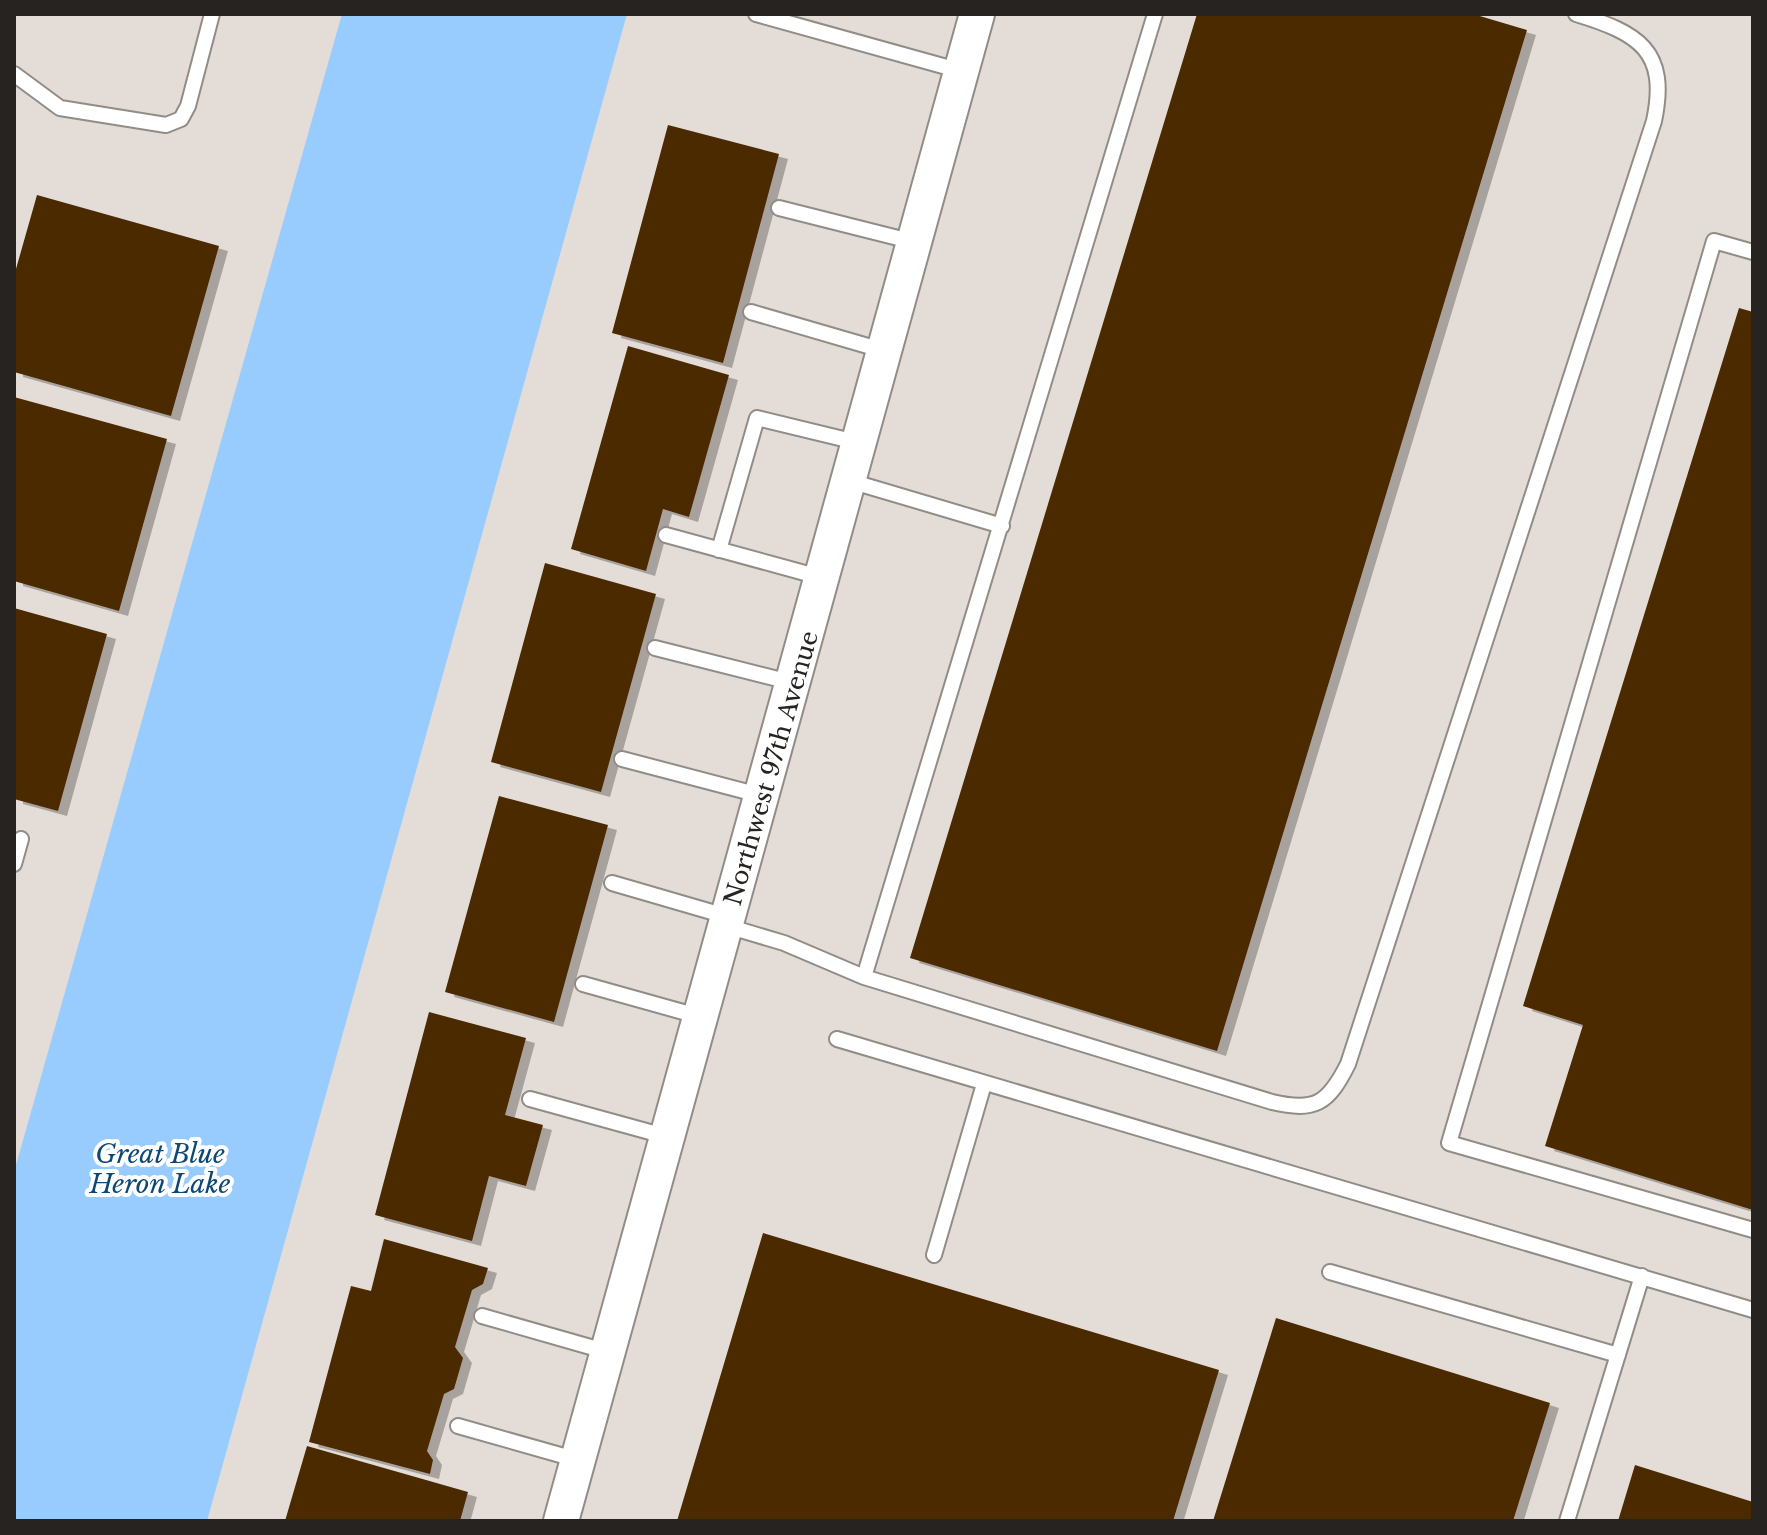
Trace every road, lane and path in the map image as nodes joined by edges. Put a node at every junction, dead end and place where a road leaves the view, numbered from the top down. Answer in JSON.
{"nodes":[{"id":1,"x":212,"y":14,"type":"edge"},
{"id":2,"x":756,"y":14,"type":"edge"},
{"id":3,"x":977,"y":14,"type":"edge"},
{"id":4,"x":1155,"y":14,"type":"edge"},
{"id":5,"x":1576,"y":14,"type":"edge"},
{"id":6,"x":961,"y":72,"type":"junction"},
{"id":7,"x":14,"y":74,"type":"edge"},
{"id":8,"x":779,"y":208,"type":"dead end"},
{"id":9,"x":914,"y":242,"type":"junction"},
{"id":10,"x":1753,"y":252,"type":"edge"},
{"id":11,"x":751,"y":312,"type":"dead end"},
{"id":12,"x":885,"y":351,"type":"junction"},
{"id":13,"x":860,"y":443,"type":"junction"},
{"id":14,"x":850,"y":481,"type":"junction"},
{"id":15,"x":1002,"y":526,"type":"junction"},
{"id":16,"x":666,"y":535,"type":"dead end"},
{"id":17,"x":719,"y":550,"type":"junction"},
{"id":18,"x":823,"y":578,"type":"junction"},
{"id":19,"x":655,"y":648,"type":"dead end"},
{"id":20,"x":794,"y":684,"type":"junction"},
{"id":21,"x":622,"y":759,"type":"dead end"},
{"id":22,"x":763,"y":796,"type":"junction"},
{"id":23,"x":21,"y":839,"type":"dead end"},
{"id":24,"x":14,"y":864,"type":"edge"},
{"id":25,"x":612,"y":883,"type":"dead end"},
{"id":26,"x":728,"y":922,"type":"junction"},
{"id":27,"x":864,"y":977,"type":"junction"},
{"id":28,"x":583,"y":984,"type":"dead end"},
{"id":29,"x":702,"y":1017,"type":"junction"},
{"id":30,"x":837,"y":1039,"type":"dead end"},
{"id":31,"x":984,"y":1084,"type":"junction"},
{"id":32,"x":530,"y":1099,"type":"dead end"},
{"id":33,"x":668,"y":1137,"type":"junction"},
{"id":34,"x":1753,"y":1230,"type":"edge"},
{"id":35,"x":934,"y":1255,"type":"dead end"},
{"id":36,"x":1330,"y":1272,"type":"dead end"},
{"id":37,"x":1642,"y":1276,"type":"junction"},
{"id":38,"x":1753,"y":1310,"type":"edge"},
{"id":39,"x":482,"y":1316,"type":"dead end"},
{"id":40,"x":608,"y":1352,"type":"junction"},
{"id":41,"x":1618,"y":1355,"type":"junction"},
{"id":42,"x":458,"y":1426,"type":"dead end"},
{"id":43,"x":579,"y":1460,"type":"junction"},
{"id":44,"x":561,"y":1521,"type":"edge"},
{"id":45,"x":1567,"y":1521,"type":"edge"}],
"edges":[{"from":1,"to":7,"type":"lane"},
{"from":2,"to":6,"type":"lane"},
{"from":3,"to":6,"type":"street","name":"Northwest 97th Avenue"},
{"from":4,"to":15,"type":"lane"},
{"from":5,"to":27,"type":"lane"},
{"from":6,"to":9,"type":"street","name":"Northwest 97th Avenue"},
{"from":8,"to":9,"type":"lane"},
{"from":9,"to":12,"type":"street","name":"Northwest 97th Avenue"},
{"from":10,"to":34,"type":"lane"},
{"from":11,"to":12,"type":"lane"},
{"from":12,"to":13,"type":"street","name":"Northwest 97th Avenue"},
{"from":13,"to":14,"type":"street","name":"Northwest 97th Avenue"},
{"from":13,"to":17,"type":"lane"},
{"from":14,"to":15,"type":"lane"},
{"from":14,"to":18,"type":"street","name":"Northwest 97th Avenue"},
{"from":15,"to":27,"type":"lane"},
{"from":16,"to":17,"type":"lane"},
{"from":17,"to":18,"type":"lane"},
{"from":18,"to":20,"type":"street","name":"Northwest 97th Avenue"},
{"from":19,"to":20,"type":"lane"},
{"from":20,"to":22,"type":"street","name":"Northwest 97th Avenue"},
{"from":21,"to":22,"type":"lane"},
{"from":22,"to":26,"type":"street","name":"Northwest 97th Avenue"},
{"from":23,"to":24,"type":"lane"},
{"from":25,"to":26,"type":"lane"},
{"from":26,"to":27,"type":"lane"},
{"from":26,"to":29,"type":"street","name":"Northwest 97th Avenue"},
{"from":28,"to":29,"type":"lane"},
{"from":29,"to":33,"type":"street","name":"Northwest 97th Avenue"},
{"from":30,"to":31,"type":"lane"},
{"from":31,"to":35,"type":"lane"},
{"from":31,"to":37,"type":"lane"},
{"from":32,"to":33,"type":"lane"},
{"from":33,"to":40,"type":"street","name":"Northwest 97th Avenue"},
{"from":36,"to":41,"type":"lane"},
{"from":37,"to":38,"type":"lane"},
{"from":37,"to":41,"type":"lane"},
{"from":39,"to":40,"type":"lane"},
{"from":40,"to":43,"type":"street","name":"Northwest 97th Avenue"},
{"from":41,"to":45,"type":"lane"},
{"from":42,"to":43,"type":"lane"},
{"from":43,"to":44,"type":"street","name":"Northwest 97th Avenue"}]}
